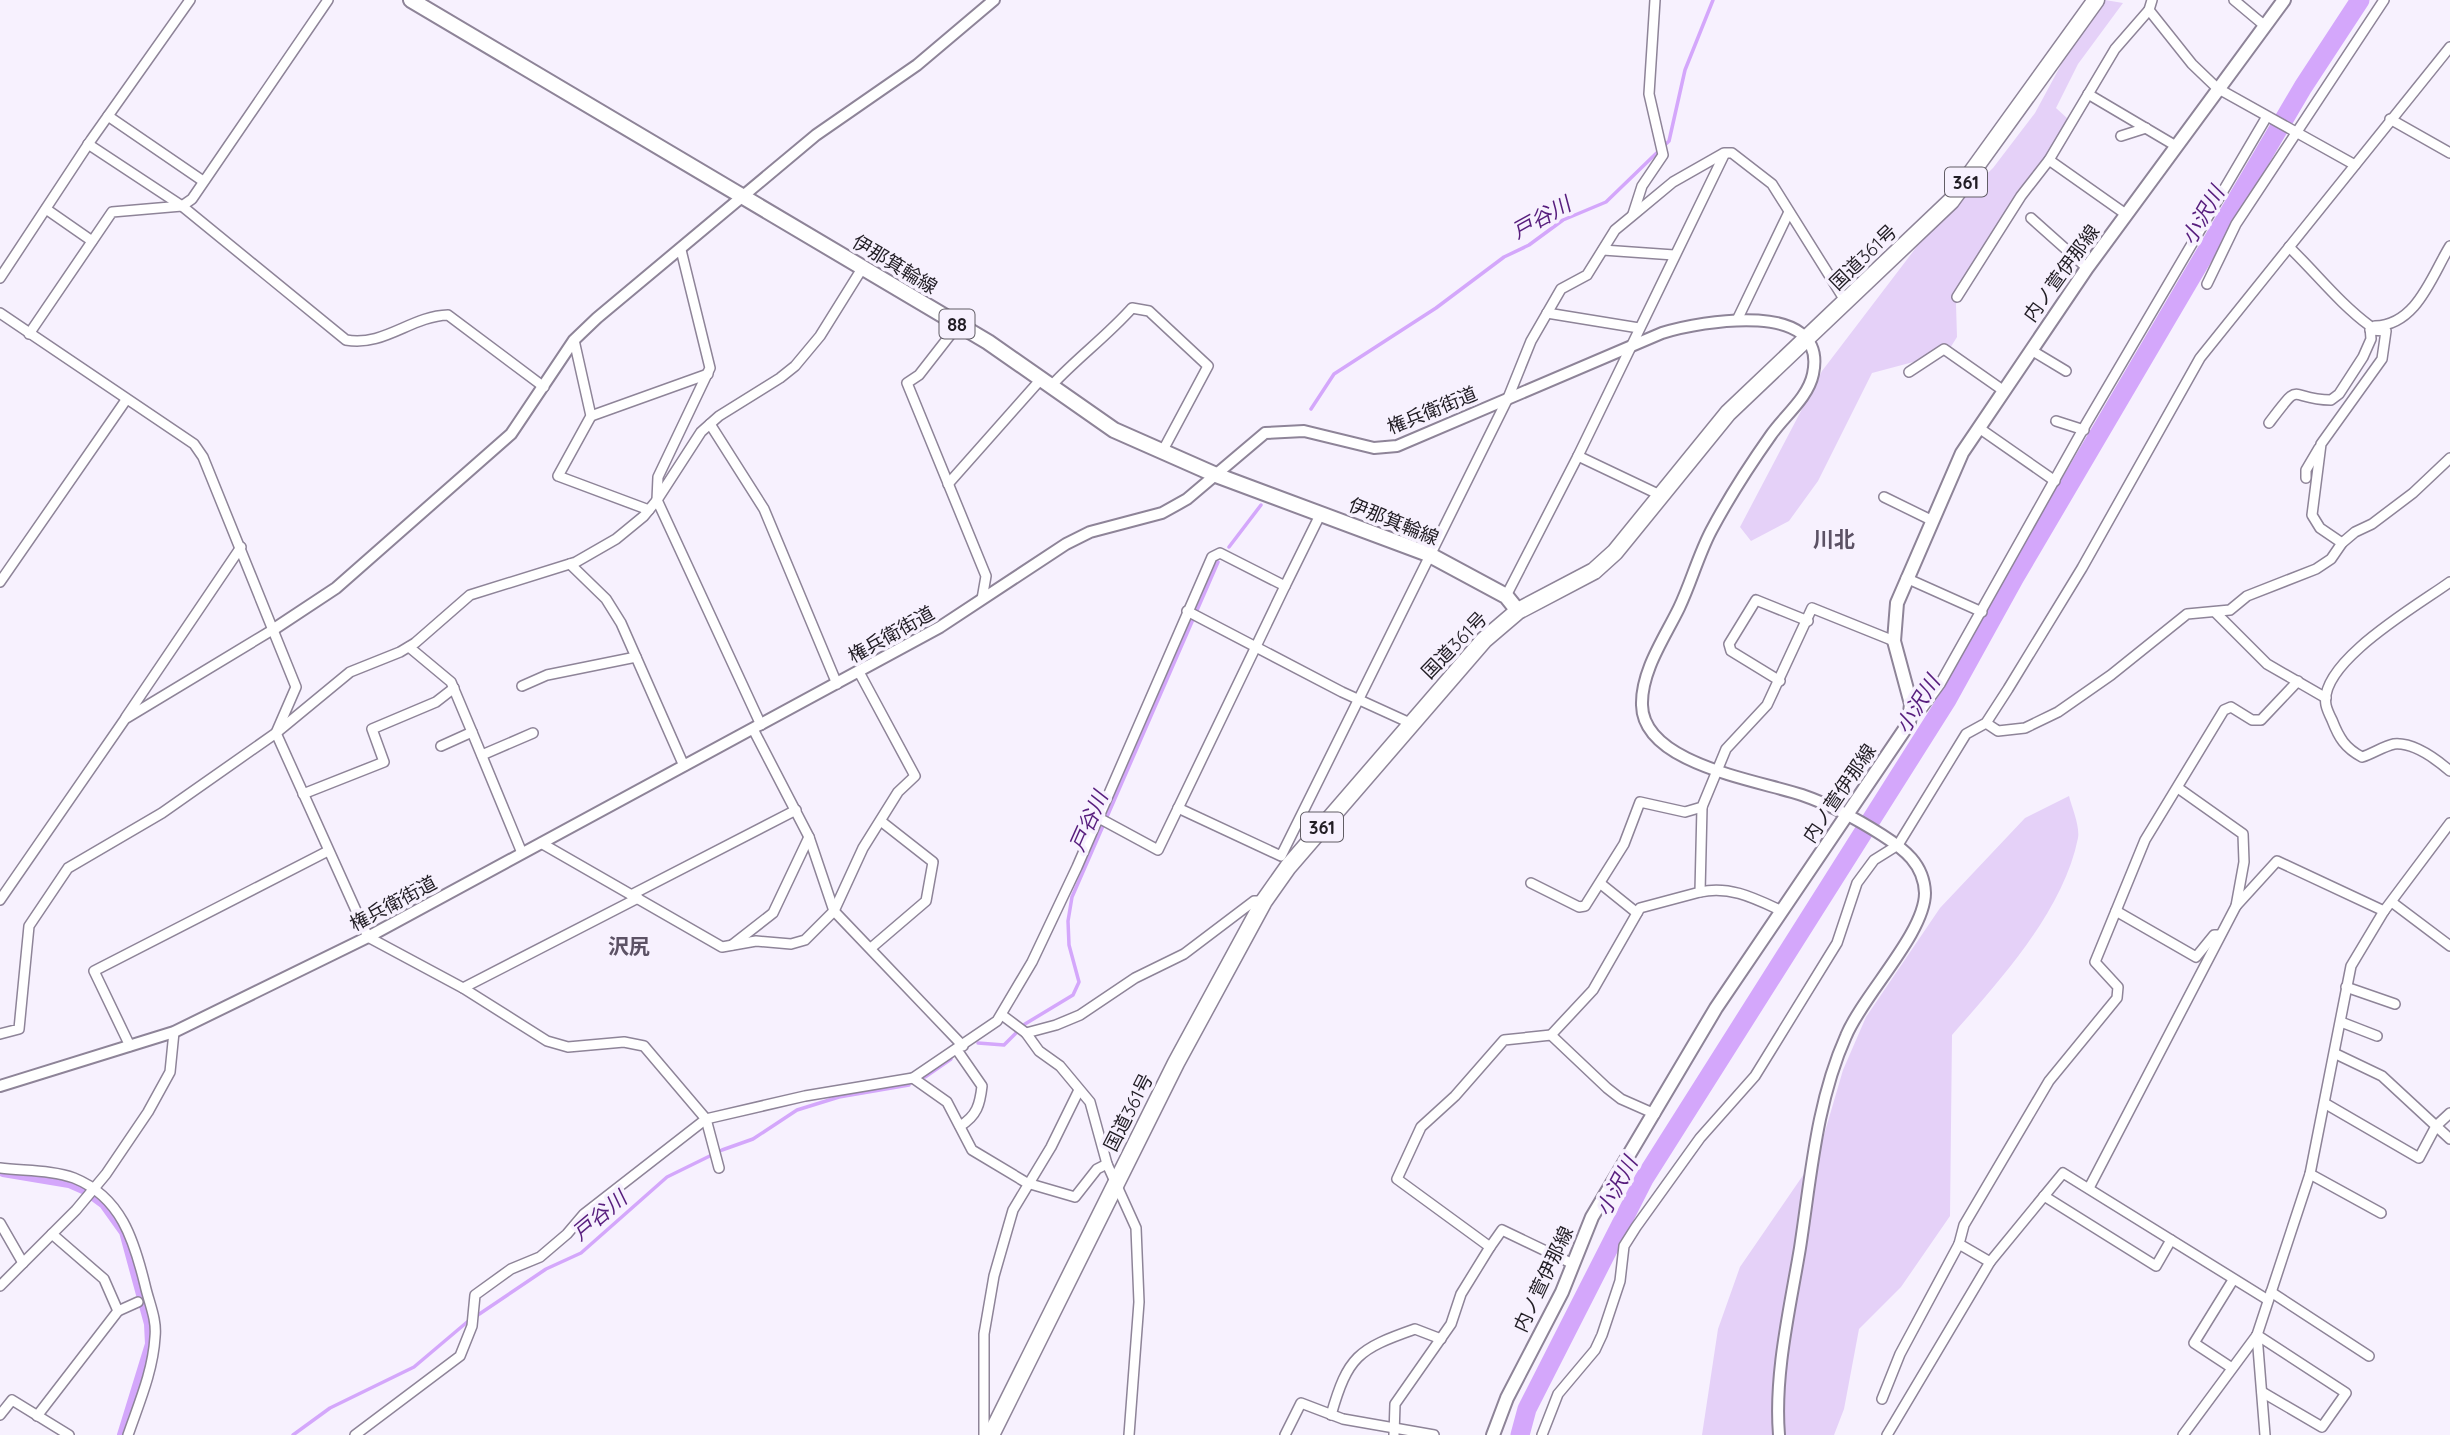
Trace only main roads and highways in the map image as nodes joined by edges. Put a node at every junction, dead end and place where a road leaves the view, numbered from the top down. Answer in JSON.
{"nodes":[{"id":1,"x":411,"y":0,"type":"edge"},
{"id":2,"x":2096,"y":0,"type":"edge"},
{"id":3,"x":2284,"y":0,"type":"edge"},
{"id":4,"x":1518,"y":611,"type":"junction"},
{"id":5,"x":991,"y":1435,"type":"edge"},
{"id":6,"x":1493,"y":1435,"type":"edge"}],
"edges":[{"from":1,"to":4,"type":"main road","name":"伊那箕輪線","number":"88"},
{"from":2,"to":4,"type":"highway","name":"国道361号","number":"361"},
{"from":3,"to":6,"type":"main road","name":"内ノ萱伊那線"},
{"from":4,"to":5,"type":"highway","name":"国道361号","number":"361"}]}
